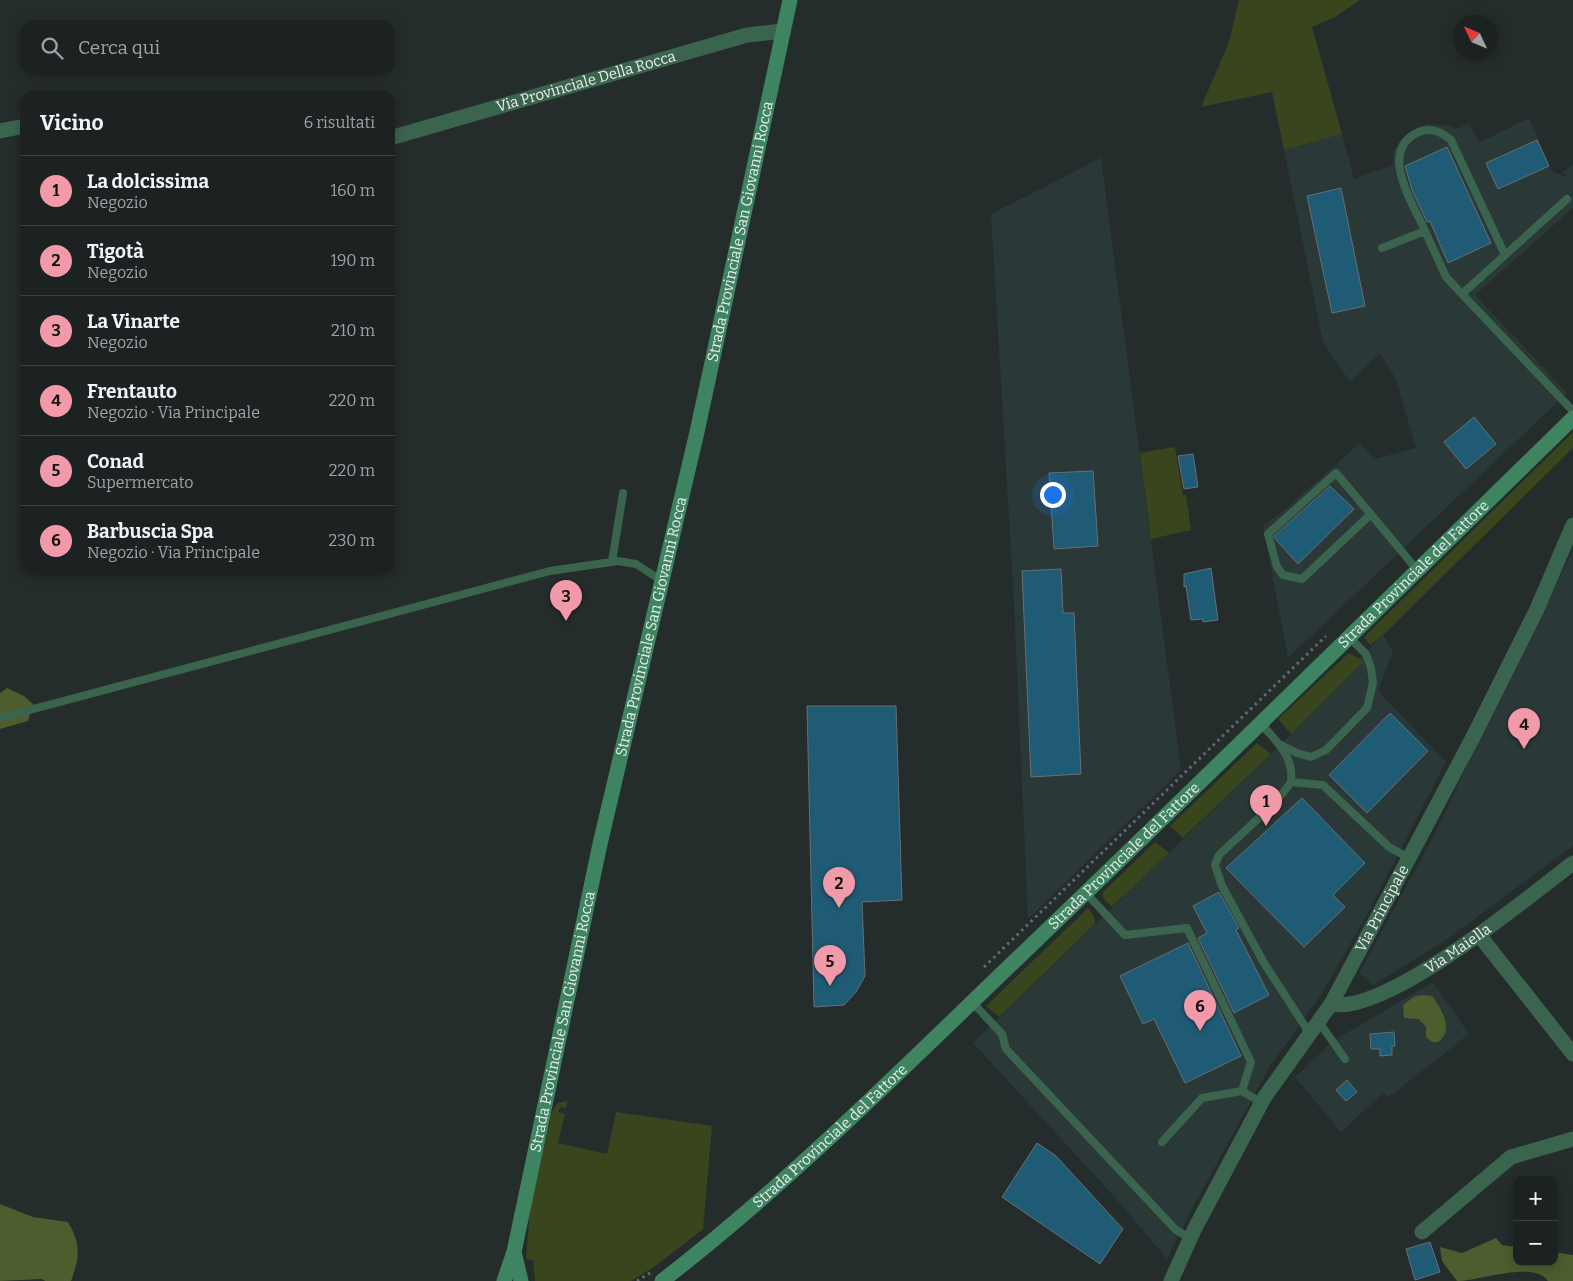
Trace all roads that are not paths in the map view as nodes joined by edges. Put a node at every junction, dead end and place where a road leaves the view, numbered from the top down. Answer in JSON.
{"nodes":[{"id":1,"x":790,"y":0,"type":"edge"},
{"id":2,"x":783,"y":31,"type":"junction"},
{"id":3,"x":20,"y":127,"type":"edge"},
{"id":4,"x":0,"y":131,"type":"edge"},
{"id":5,"x":395,"y":137,"type":"edge"},
{"id":6,"x":1567,"y":199,"type":"dead end"},
{"id":7,"x":1425,"y":231,"type":"junction"},
{"id":8,"x":1382,"y":248,"type":"dead end"},
{"id":9,"x":1505,"y":255,"type":"junction"},
{"id":10,"x":1462,"y":294,"type":"junction"},
{"id":11,"x":1573,"y":411,"type":"edge"},
{"id":12,"x":1573,"y":418,"type":"edge"},
{"id":13,"x":623,"y":493,"type":"dead end"},
{"id":14,"x":1371,"y":514,"type":"junction"},
{"id":15,"x":1573,"y":525,"type":"edge"},
{"id":16,"x":612,"y":562,"type":"junction"},
{"id":17,"x":1417,"y":570,"type":"junction"},
{"id":18,"x":662,"y":581,"type":"junction"},
{"id":19,"x":1349,"y":637,"type":"junction"},
{"id":20,"x":0,"y":718,"type":"edge"},
{"id":21,"x":1261,"y":724,"type":"junction"},
{"id":22,"x":1280,"y":745,"type":"junction"},
{"id":23,"x":1291,"y":782,"type":"junction"},
{"id":24,"x":1409,"y":858,"type":"junction"},
{"id":25,"x":1573,"y":863,"type":"edge"},
{"id":26,"x":1086,"y":893,"type":"junction"},
{"id":27,"x":1479,"y":934,"type":"junction"},
{"id":28,"x":972,"y":1002,"type":"junction"},
{"id":29,"x":1331,"y":1004,"type":"junction"},
{"id":30,"x":1314,"y":1028,"type":"junction"},
{"id":31,"x":1573,"y":1054,"type":"edge"},
{"id":32,"x":1345,"y":1059,"type":"dead end"},
{"id":33,"x":1242,"y":1091,"type":"junction"},
{"id":34,"x":1262,"y":1103,"type":"junction"},
{"id":35,"x":1573,"y":1139,"type":"edge"},
{"id":36,"x":1162,"y":1142,"type":"dead end"},
{"id":37,"x":1422,"y":1232,"type":"dead end"},
{"id":38,"x":1190,"y":1238,"type":"junction"},
{"id":39,"x":514,"y":1252,"type":"junction"},
{"id":40,"x":656,"y":1277,"type":"edge"},
{"id":41,"x":504,"y":1281,"type":"edge"},
{"id":42,"x":521,"y":1281,"type":"edge"},
{"id":43,"x":1171,"y":1281,"type":"edge"}],
"edges":[{"from":1,"to":2,"type":"main road","name":"Strada Provinciale San Giovanni Rocca"},
{"from":2,"to":5,"type":"street","name":"Via Provinciale Della Rocca"},
{"from":2,"to":18,"type":"main road","name":"Strada Provinciale San Giovanni Rocca"},
{"from":3,"to":4,"type":"street"},
{"from":6,"to":9,"type":"lane"},
{"from":7,"to":8,"type":"lane"},
{"from":7,"to":9,"type":"lane"},
{"from":7,"to":10,"type":"lane"},
{"from":9,"to":10,"type":"lane"},
{"from":10,"to":11,"type":"lane"},
{"from":12,"to":17,"type":"main road","name":"Strada Provinciale del Fattore"},
{"from":13,"to":16,"type":"lane"},
{"from":14,"to":14,"type":"lane"},
{"from":14,"to":17,"type":"lane"},
{"from":15,"to":24,"type":"street","name":"Via Principale"},
{"from":16,"to":18,"type":"lane"},
{"from":16,"to":20,"type":"lane"},
{"from":17,"to":19,"type":"main road","name":"Strada Provinciale del Fattore"},
{"from":18,"to":39,"type":"main road","name":"Strada Provinciale San Giovanni Rocca"},
{"from":19,"to":21,"type":"main road","name":"Strada Provinciale del Fattore"},
{"from":19,"to":22,"type":"lane"},
{"from":21,"to":22,"type":"lane"},
{"from":21,"to":26,"type":"main road","name":"Strada Provinciale del Fattore"},
{"from":22,"to":23,"type":"lane"},
{"from":23,"to":24,"type":"lane"},
{"from":23,"to":30,"type":"lane"},
{"from":24,"to":29,"type":"street","name":"Via Principale"},
{"from":25,"to":27,"type":"street","name":"Via Maiella"},
{"from":26,"to":28,"type":"main road","name":"Strada Provinciale del Fattore"},
{"from":26,"to":33,"type":"lane"},
{"from":27,"to":29,"type":"street","name":"Via Maiella"},
{"from":27,"to":31,"type":"street"},
{"from":28,"to":38,"type":"lane"},
{"from":28,"to":40,"type":"main road","name":"Strada Provinciale del Fattore"},
{"from":29,"to":30,"type":"street","name":"Via Principale"},
{"from":30,"to":32,"type":"lane"},
{"from":30,"to":34,"type":"street","name":"Via Principale"},
{"from":33,"to":34,"type":"lane"},
{"from":33,"to":36,"type":"lane"},
{"from":34,"to":38,"type":"street","name":"Via Principale"},
{"from":35,"to":37,"type":"street"},
{"from":38,"to":43,"type":"street","name":"Via Principale"},
{"from":39,"to":41,"type":"main road","name":"Strada Provinciale San Giovanni Rocca"},
{"from":39,"to":42,"type":"main road","name":"Strada Provinciale San Giovanni Rocca"}]}
